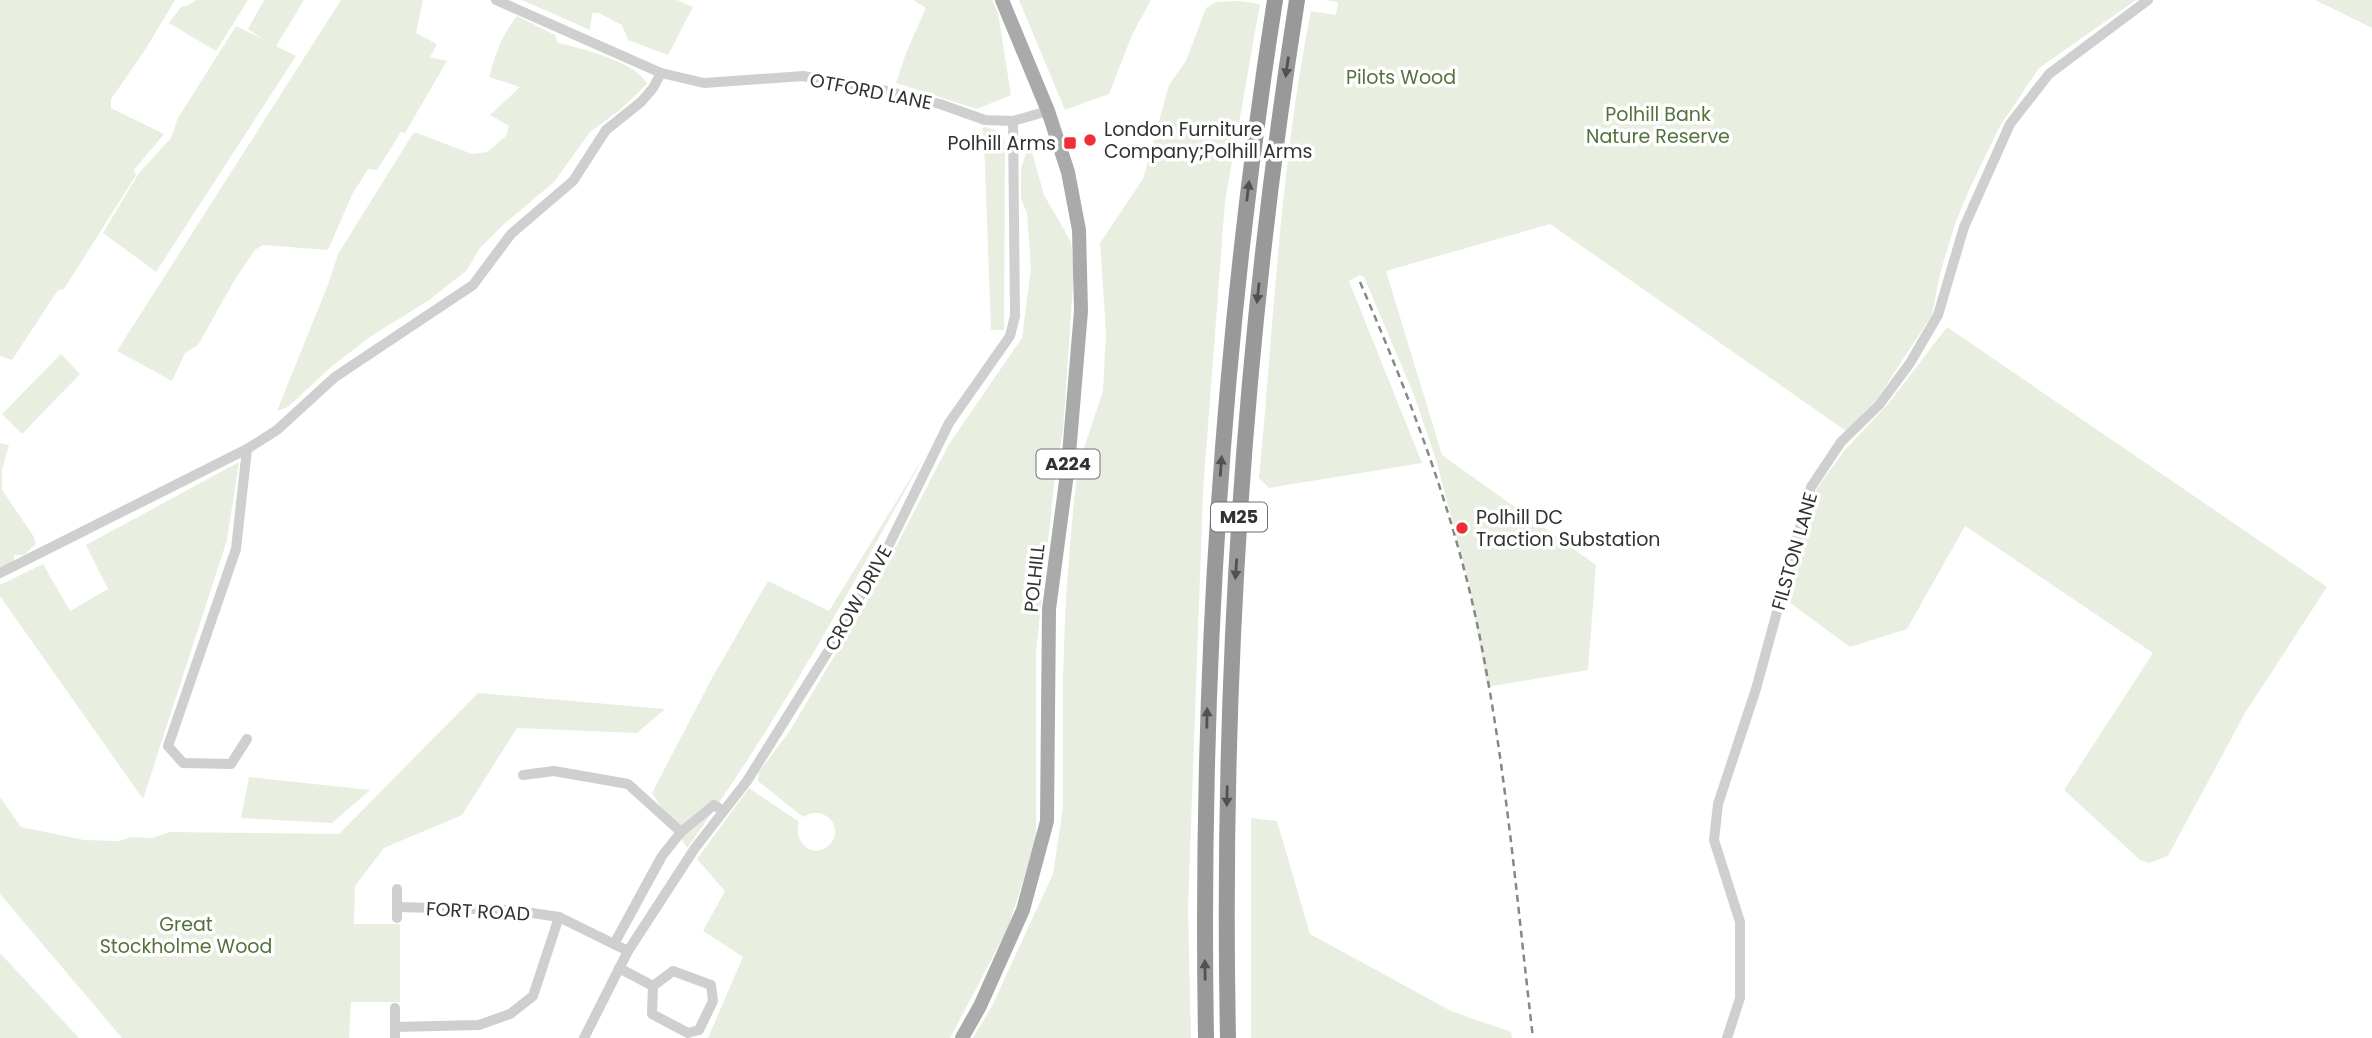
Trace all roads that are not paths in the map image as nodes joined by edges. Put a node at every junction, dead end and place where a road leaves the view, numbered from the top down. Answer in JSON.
{"nodes":[{"id":1,"x":496,"y":0,"type":"edge"},
{"id":2,"x":1002,"y":0,"type":"edge"},
{"id":3,"x":1275,"y":0,"type":"edge"},
{"id":4,"x":1297,"y":0,"type":"edge"},
{"id":5,"x":2148,"y":0,"type":"edge"},
{"id":6,"x":661,"y":73,"type":"junction"},
{"id":7,"x":1048,"y":111,"type":"junction"},
{"id":8,"x":1013,"y":121,"type":"junction"},
{"id":9,"x":247,"y":449,"type":"junction"},
{"id":10,"x":0,"y":573,"type":"edge"},
{"id":11,"x":247,"y":739,"type":"dead end"},
{"id":12,"x":523,"y":775,"type":"dead end"},
{"id":13,"x":723,"y":811,"type":"junction"},
{"id":14,"x":681,"y":832,"type":"junction"},
{"id":15,"x":397,"y":889,"type":"dead end"},
{"id":16,"x":559,"y":917,"type":"junction"},
{"id":17,"x":614,"y":944,"type":"junction"},
{"id":18,"x":628,"y":951,"type":"junction"},
{"id":19,"x":619,"y":968,"type":"junction"},
{"id":20,"x":653,"y":986,"type":"junction"},
{"id":21,"x":395,"y":1008,"type":"dead end"},
{"id":22,"x":395,"y":1032,"type":"edge"},
{"id":23,"x":584,"y":1038,"type":"edge"},
{"id":24,"x":962,"y":1038,"type":"edge"},
{"id":25,"x":1206,"y":1038,"type":"edge"},
{"id":26,"x":1228,"y":1038,"type":"edge"},
{"id":27,"x":1727,"y":1038,"type":"edge"}],
"edges":[{"from":1,"to":6,"type":"street","name":"OTFORD LANE"},
{"from":2,"to":7,"type":"main road","number":"A224"},
{"from":25,"to":3,"type":"highway","number":"M25","one_way":true},
{"from":4,"to":26,"type":"highway","number":"M25","one_way":true},
{"from":5,"to":27,"type":"street","name":"FILSTON LANE"},
{"from":6,"to":8,"type":"street","name":"OTFORD LANE"},
{"from":6,"to":9,"type":"street"},
{"from":7,"to":8,"type":"street","name":"OTFORD LANE"},
{"from":7,"to":24,"type":"main road","name":"POLHILL","number":"A224"},
{"from":8,"to":13,"type":"street","name":"CROW DRIVE"},
{"from":9,"to":10,"type":"street"},
{"from":9,"to":11,"type":"street"},
{"from":12,"to":14,"type":"street"},
{"from":13,"to":14,"type":"street"},
{"from":13,"to":18,"type":"street","name":"CROW DRIVE"},
{"from":14,"to":17,"type":"street"},
{"from":15,"to":16,"type":"street","name":"FORT ROAD"},
{"from":16,"to":17,"type":"street","name":"FORT ROAD"},
{"from":16,"to":22,"type":"street","name":"FORT ROAD"},
{"from":17,"to":18,"type":"street","name":"FORT ROAD"},
{"from":18,"to":19,"type":"street","name":"CROW DRIVE"},
{"from":19,"to":20,"type":"street"},
{"from":19,"to":23,"type":"street","name":"CROW DRIVE"},
{"from":20,"to":20,"type":"street"},
{"from":21,"to":22,"type":"street","name":"FORT ROAD"}]}
